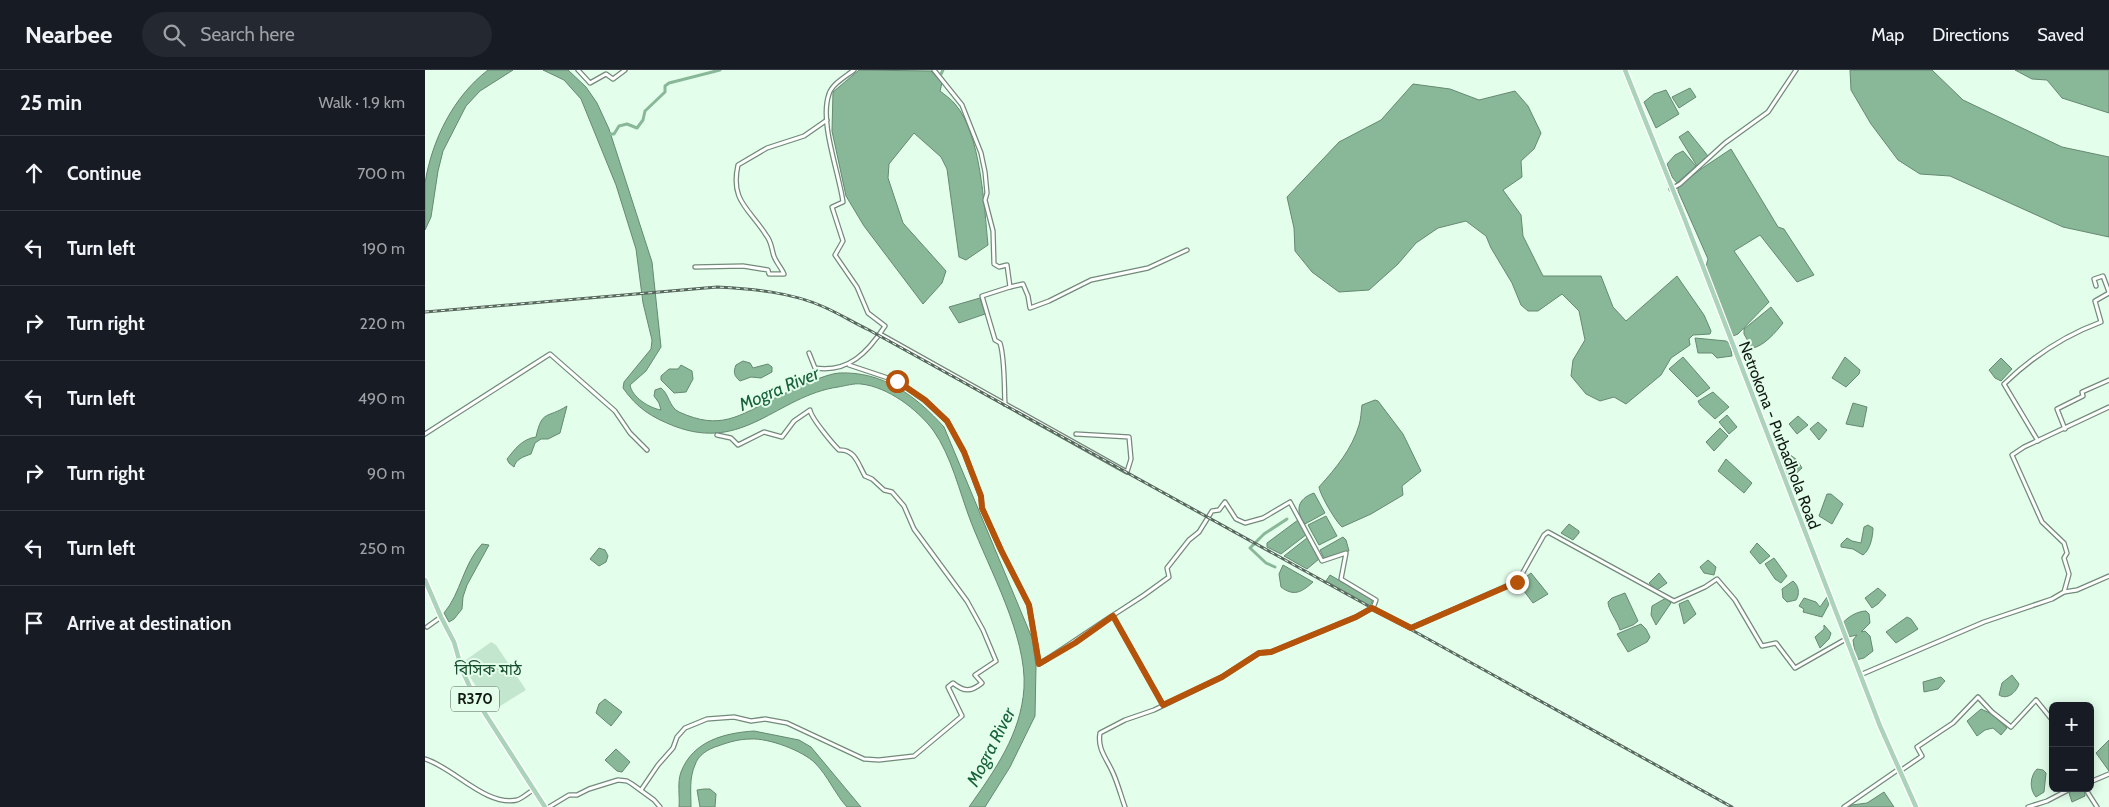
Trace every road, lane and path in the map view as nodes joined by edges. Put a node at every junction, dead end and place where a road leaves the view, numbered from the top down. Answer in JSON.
{"nodes":[{"id":1,"x":578,"y":70,"type":"edge"},
{"id":2,"x":625,"y":70,"type":"edge"},
{"id":3,"x":854,"y":70,"type":"edge"},
{"id":4,"x":934,"y":70,"type":"edge"},
{"id":5,"x":1625,"y":70,"type":"edge"},
{"id":6,"x":1796,"y":70,"type":"edge"},
{"id":7,"x":827,"y":119,"type":"junction"},
{"id":8,"x":1671,"y":189,"type":"junction"},
{"id":9,"x":1187,"y":250,"type":"dead end"},
{"id":10,"x":695,"y":267,"type":"dead end"},
{"id":11,"x":2096,"y":286,"type":"dead end"},
{"id":12,"x":1010,"y":287,"type":"junction"},
{"id":13,"x":2109,"y":293,"type":"edge"},
{"id":14,"x":880,"y":334,"type":"junction"},
{"id":15,"x":809,"y":353,"type":"dead end"},
{"id":16,"x":849,"y":365,"type":"junction"},
{"id":17,"x":2109,"y":380,"type":"edge"},
{"id":18,"x":1005,"y":404,"type":"junction"},
{"id":19,"x":2109,"y":407,"type":"edge"},
{"id":20,"x":2065,"y":429,"type":"junction"},
{"id":21,"x":425,"y":434,"type":"edge"},
{"id":22,"x":1076,"y":434,"type":"dead end"},
{"id":23,"x":717,"y":435,"type":"dead end"},
{"id":24,"x":2038,"y":441,"type":"junction"},
{"id":25,"x":647,"y":450,"type":"dead end"},
{"id":26,"x":2109,"y":576,"type":"edge"},
{"id":27,"x":425,"y":580,"type":"edge"},
{"id":28,"x":2064,"y":592,"type":"junction"},
{"id":29,"x":1373,"y":608,"type":"junction"},
{"id":30,"x":1113,"y":616,"type":"junction"},
{"id":31,"x":441,"y":617,"type":"junction"},
{"id":32,"x":427,"y":627,"type":"dead end"},
{"id":33,"x":1846,"y":639,"type":"junction"},
{"id":34,"x":1860,"y":675,"type":"junction"},
{"id":35,"x":1163,"y":705,"type":"junction"},
{"id":36,"x":2049,"y":716,"type":"edge"},
{"id":37,"x":425,"y":759,"type":"edge"},
{"id":38,"x":1900,"y":770,"type":"junction"},
{"id":39,"x":2109,"y":774,"type":"edge"},
{"id":40,"x":2094,"y":780,"type":"edge"},
{"id":41,"x":534,"y":789,"type":"junction"},
{"id":42,"x":641,"y":790,"type":"junction"},
{"id":43,"x":2065,"y":792,"type":"edge"},
{"id":44,"x":2088,"y":792,"type":"edge"},
{"id":45,"x":545,"y":807,"type":"edge"},
{"id":46,"x":549,"y":807,"type":"edge"},
{"id":47,"x":660,"y":807,"type":"edge"},
{"id":48,"x":1125,"y":807,"type":"edge"},
{"id":49,"x":1844,"y":807,"type":"edge"},
{"id":50,"x":1916,"y":807,"type":"edge"},
{"id":51,"x":2028,"y":807,"type":"edge"},
{"id":52,"x":2097,"y":807,"type":"edge"}],
"edges":[{"from":1,"to":2,"type":"street"},
{"from":3,"to":7,"type":"street"},
{"from":4,"to":12,"type":"street"},
{"from":5,"to":8,"type":"main road","name":"Netrokona - Purbadhola Road"},
{"from":6,"to":8,"type":"street"},
{"from":7,"to":10,"type":"street"},
{"from":7,"to":14,"type":"street"},
{"from":8,"to":33,"type":"main road","name":"Netrokona - Purbadhola Road"},
{"from":9,"to":12,"type":"street"},
{"from":11,"to":13,"type":"street"},
{"from":12,"to":18,"type":"street"},
{"from":13,"to":24,"type":"street"},
{"from":14,"to":16,"type":"street"},
{"from":14,"to":18,"type":"street"},
{"from":15,"to":16,"type":"street"},
{"from":16,"to":30,"type":"street"},
{"from":17,"to":20,"type":"street"},
{"from":18,"to":22,"type":"street"},
{"from":19,"to":20,"type":"street"},
{"from":20,"to":24,"type":"street"},
{"from":21,"to":25,"type":"street"},
{"from":23,"to":42,"type":"street"},
{"from":24,"to":28,"type":"street"},
{"from":26,"to":28,"type":"street"},
{"from":27,"to":31,"type":"main road","number":"R370"},
{"from":28,"to":34,"type":"street"},
{"from":29,"to":30,"type":"street"},
{"from":29,"to":33,"type":"street"},
{"from":29,"to":35,"type":"street"},
{"from":30,"to":35,"type":"street"},
{"from":31,"to":32,"type":"street"},
{"from":31,"to":41,"type":"main road","number":"R370"},
{"from":33,"to":34,"type":"main road","name":"Netrokona - Purbadhola Road"},
{"from":34,"to":38,"type":"main road","name":"Netrokona - Purbadhola Road"},
{"from":35,"to":48,"type":"street"},
{"from":36,"to":38,"type":"street"},
{"from":37,"to":41,"type":"street"},
{"from":38,"to":49,"type":"street"},
{"from":38,"to":50,"type":"main road","name":"Netrokona - Purbadhola Road"},
{"from":39,"to":40,"type":"street"},
{"from":41,"to":45,"type":"main road","number":"R370"},
{"from":42,"to":46,"type":"street"},
{"from":42,"to":47,"type":"street"},
{"from":43,"to":51,"type":"street"},
{"from":44,"to":52,"type":"street"}]}
